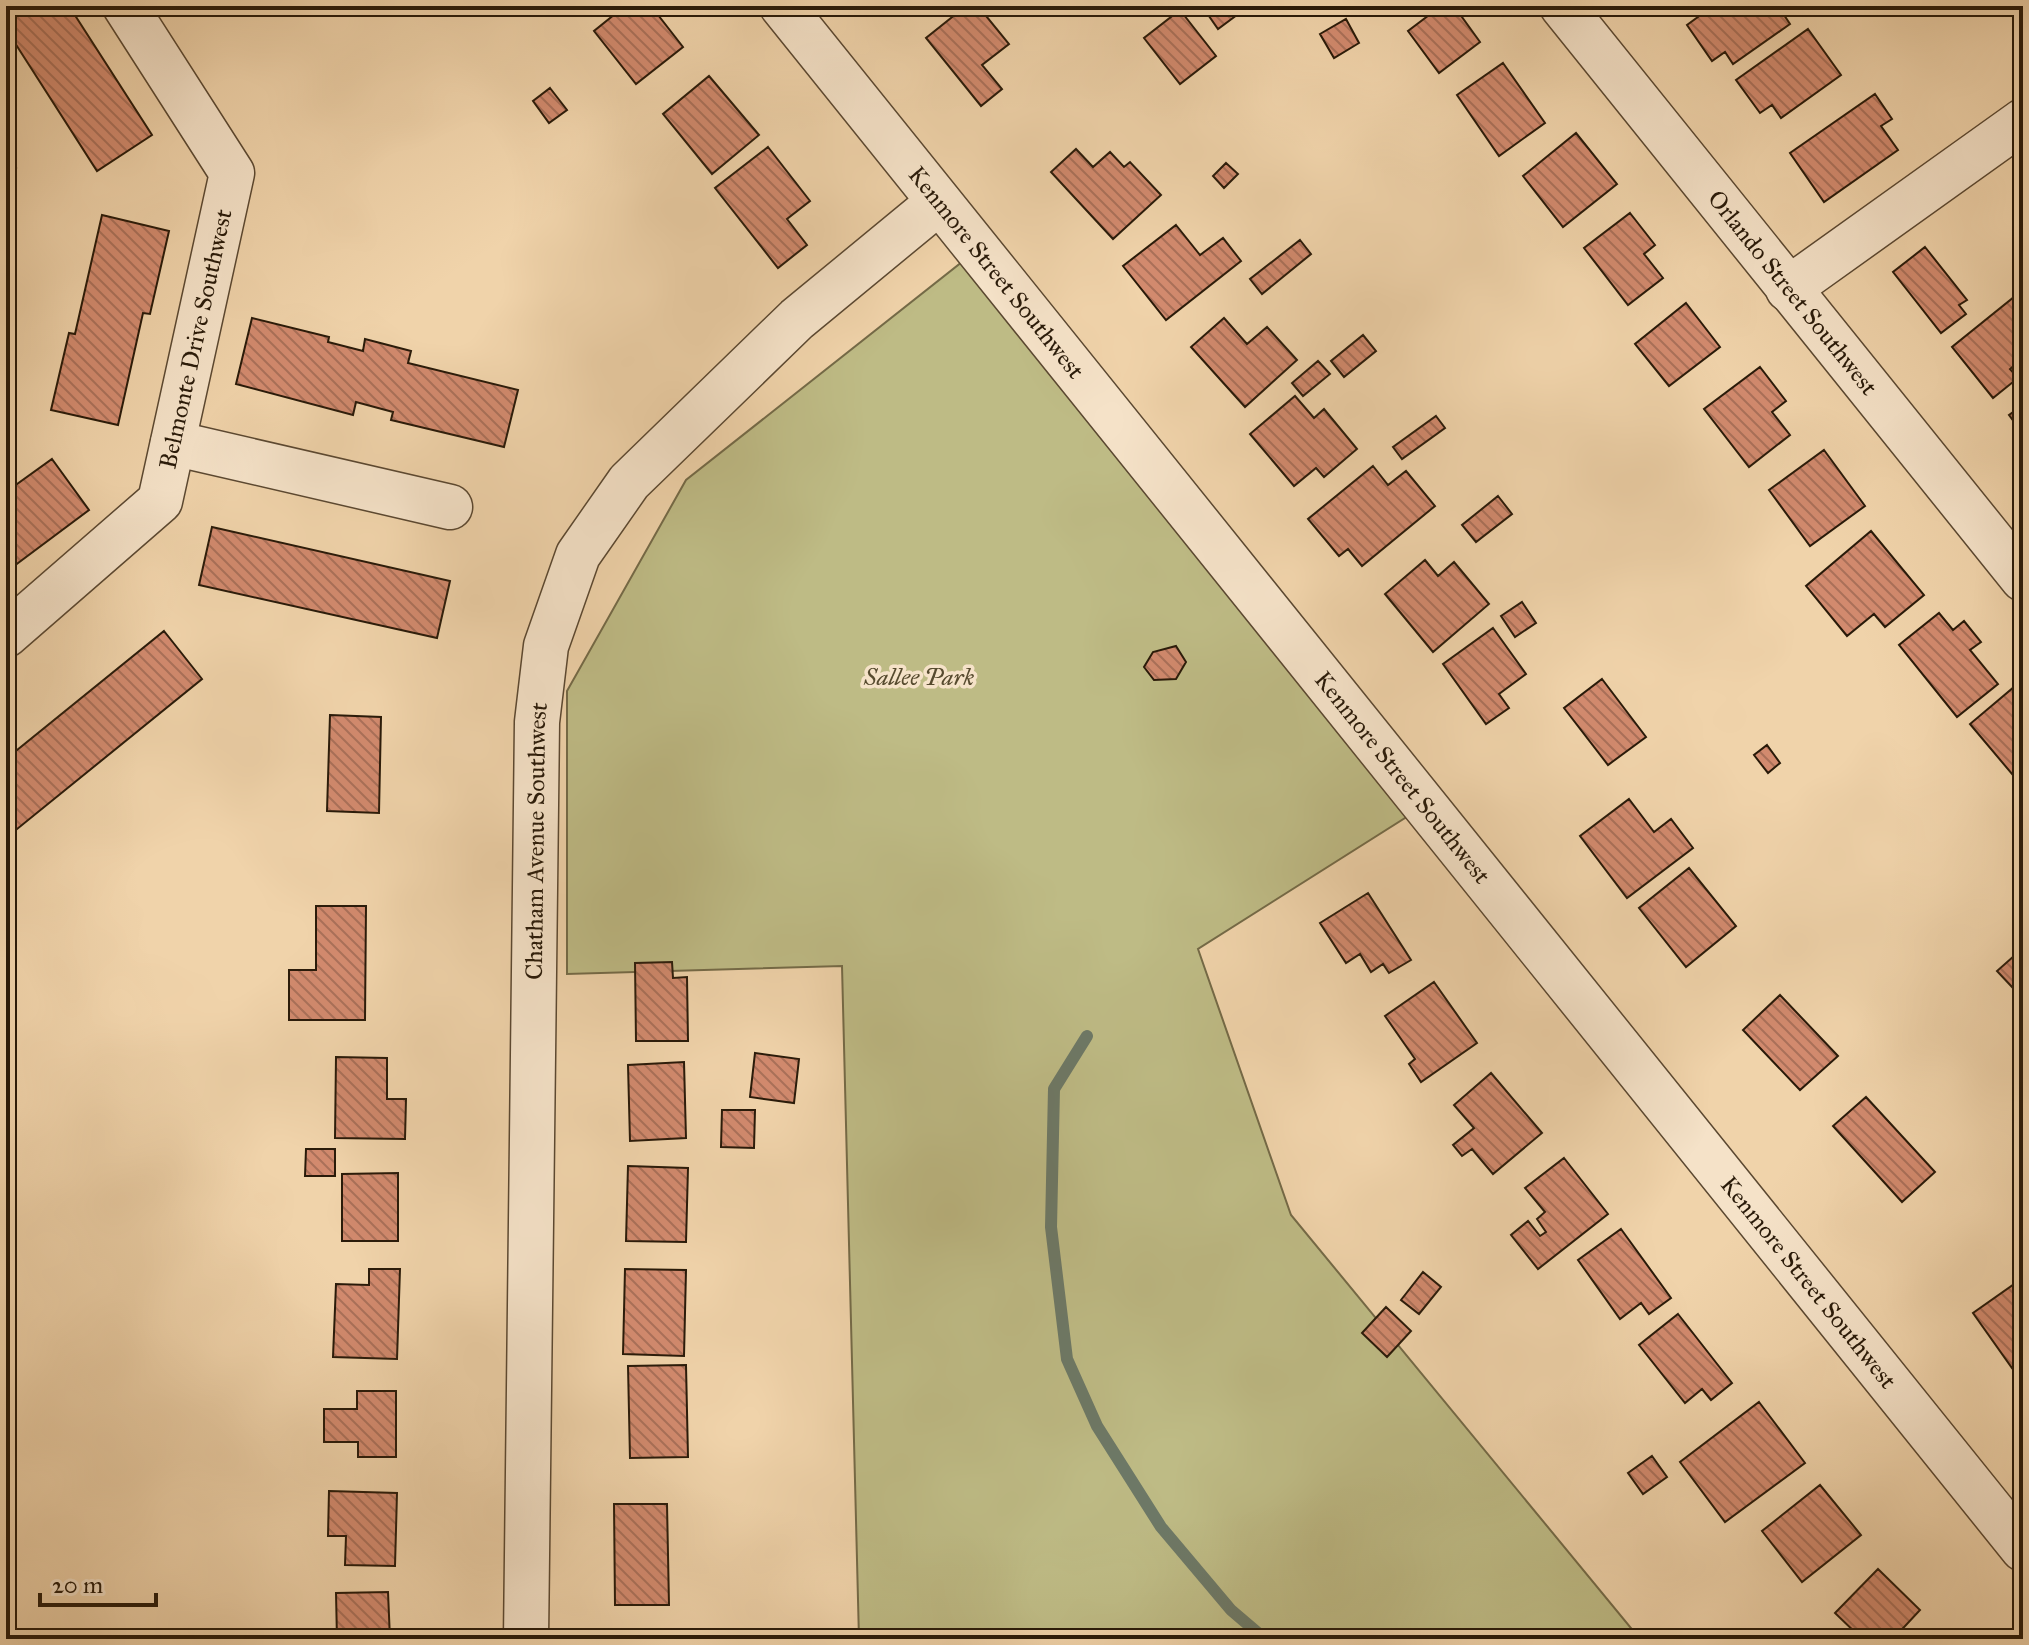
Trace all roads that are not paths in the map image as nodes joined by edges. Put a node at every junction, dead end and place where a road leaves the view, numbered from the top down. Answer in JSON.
{"nodes":[{"id":1,"x":125,"y":6,"type":"edge"},
{"id":2,"x":782,"y":6,"type":"edge"},
{"id":3,"x":1562,"y":6,"type":"edge"},
{"id":4,"x":2023,"y":121,"type":"edge"},
{"id":5,"x":939,"y":202,"type":"junction"},
{"id":6,"x":1788,"y":289,"type":"junction"},
{"id":7,"x":173,"y":443,"type":"junction"},
{"id":8,"x":450,"y":507,"type":"dead end"},
{"id":9,"x":2023,"y":579,"type":"edge"},
{"id":10,"x":6,"y":635,"type":"edge"},
{"id":11,"x":2023,"y":1549,"type":"edge"},
{"id":12,"x":526,"y":1639,"type":"edge"}],
"edges":[{"from":1,"to":7,"type":"street","name":"Belmonte Drive Southwest"},
{"from":2,"to":5,"type":"street","name":"Kenmore Street Southwest"},
{"from":3,"to":6,"type":"street","name":"Orlando Street Southwest"},
{"from":4,"to":6,"type":"street"},
{"from":5,"to":11,"type":"street","name":"Kenmore Street Southwest"},
{"from":5,"to":12,"type":"street","name":"Chatham Avenue Southwest"},
{"from":6,"to":9,"type":"street","name":"Orlando Street Southwest"},
{"from":7,"to":8,"type":"street"},
{"from":7,"to":10,"type":"street","name":"Belmonte Drive Southwest"}]}
